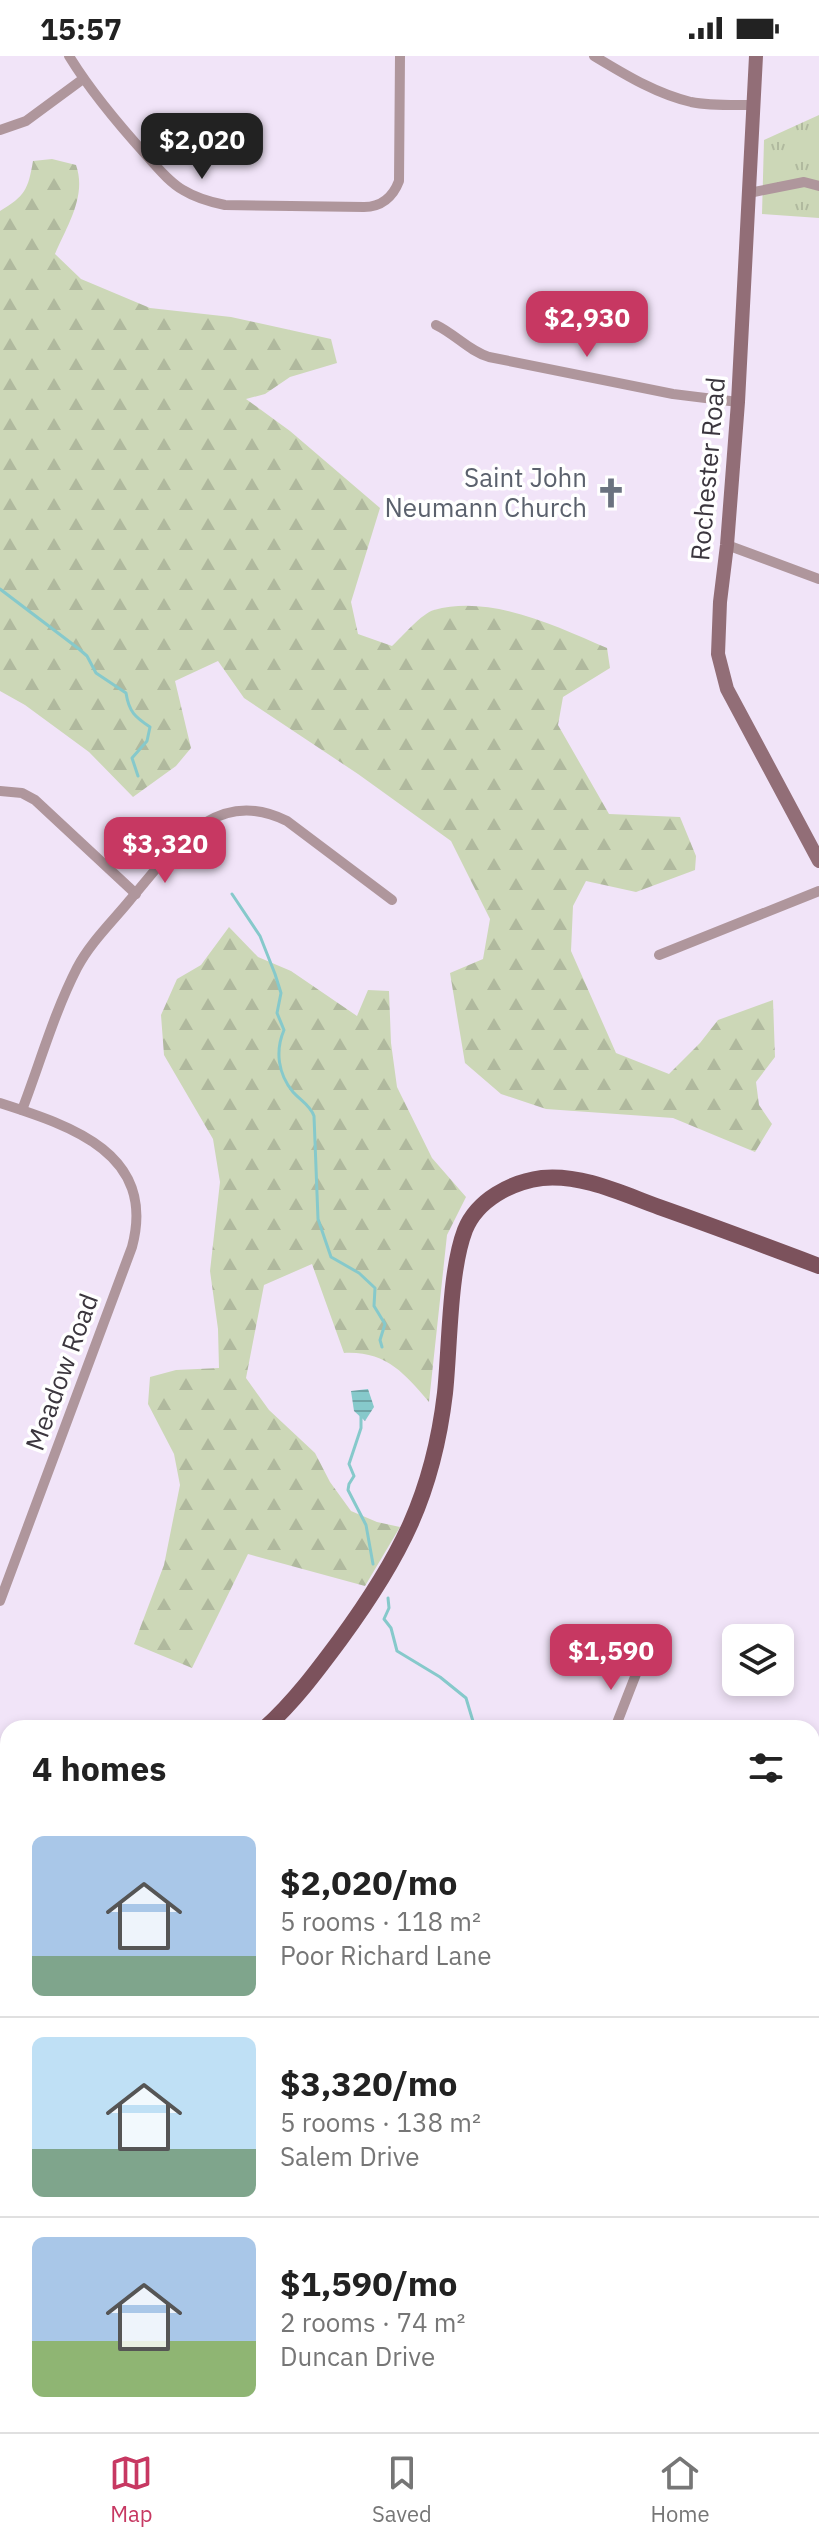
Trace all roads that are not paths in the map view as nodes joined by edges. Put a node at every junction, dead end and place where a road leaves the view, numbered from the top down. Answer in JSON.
{"nodes":[{"id":1,"x":69,"y":56,"type":"edge"},
{"id":2,"x":400,"y":56,"type":"edge"},
{"id":3,"x":594,"y":56,"type":"edge"},
{"id":4,"x":756,"y":56,"type":"edge"},
{"id":5,"x":83,"y":79,"type":"junction"},
{"id":6,"x":754,"y":105,"type":"junction"},
{"id":7,"x":0,"y":130,"type":"edge"},
{"id":8,"x":819,"y":186,"type":"edge"},
{"id":9,"x":749,"y":193,"type":"junction"},
{"id":10,"x":436,"y":325,"type":"dead end"},
{"id":11,"x":738,"y":402,"type":"junction"},
{"id":12,"x":727,"y":545,"type":"junction"},
{"id":13,"x":819,"y":579,"type":"edge"},
{"id":14,"x":0,"y":791,"type":"edge"},
{"id":15,"x":819,"y":861,"type":"edge"},
{"id":16,"x":819,"y":891,"type":"edge"},
{"id":17,"x":136,"y":894,"type":"junction"},
{"id":18,"x":392,"y":900,"type":"dead end"},
{"id":19,"x":659,"y":955,"type":"dead end"},
{"id":20,"x":0,"y":1103,"type":"edge"},
{"id":21,"x":22,"y":1110,"type":"junction"},
{"id":22,"x":819,"y":1266,"type":"edge"},
{"id":23,"x":0,"y":1601,"type":"edge"},
{"id":24,"x":638,"y":1669,"type":"dead end"},
{"id":25,"x":272,"y":1720,"type":"edge"},
{"id":26,"x":618,"y":1720,"type":"edge"}],
"edges":[{"from":1,"to":5,"type":"street"},
{"from":2,"to":5,"type":"street"},
{"from":3,"to":6,"type":"street"},
{"from":4,"to":6,"type":"street","name":"Rochester Road"},
{"from":5,"to":7,"type":"street"},
{"from":6,"to":9,"type":"street","name":"Rochester Road"},
{"from":8,"to":9,"type":"street"},
{"from":9,"to":11,"type":"street","name":"Rochester Road"},
{"from":10,"to":11,"type":"street"},
{"from":11,"to":12,"type":"street","name":"Rochester Road"},
{"from":12,"to":13,"type":"street"},
{"from":12,"to":15,"type":"street","name":"Rochester Road"},
{"from":14,"to":17,"type":"street"},
{"from":16,"to":19,"type":"street"},
{"from":17,"to":18,"type":"street"},
{"from":17,"to":21,"type":"street"},
{"from":20,"to":21,"type":"street"},
{"from":21,"to":23,"type":"street","name":"Meadow Road"},
{"from":22,"to":25,"type":"main road"},
{"from":24,"to":26,"type":"street"}]}
